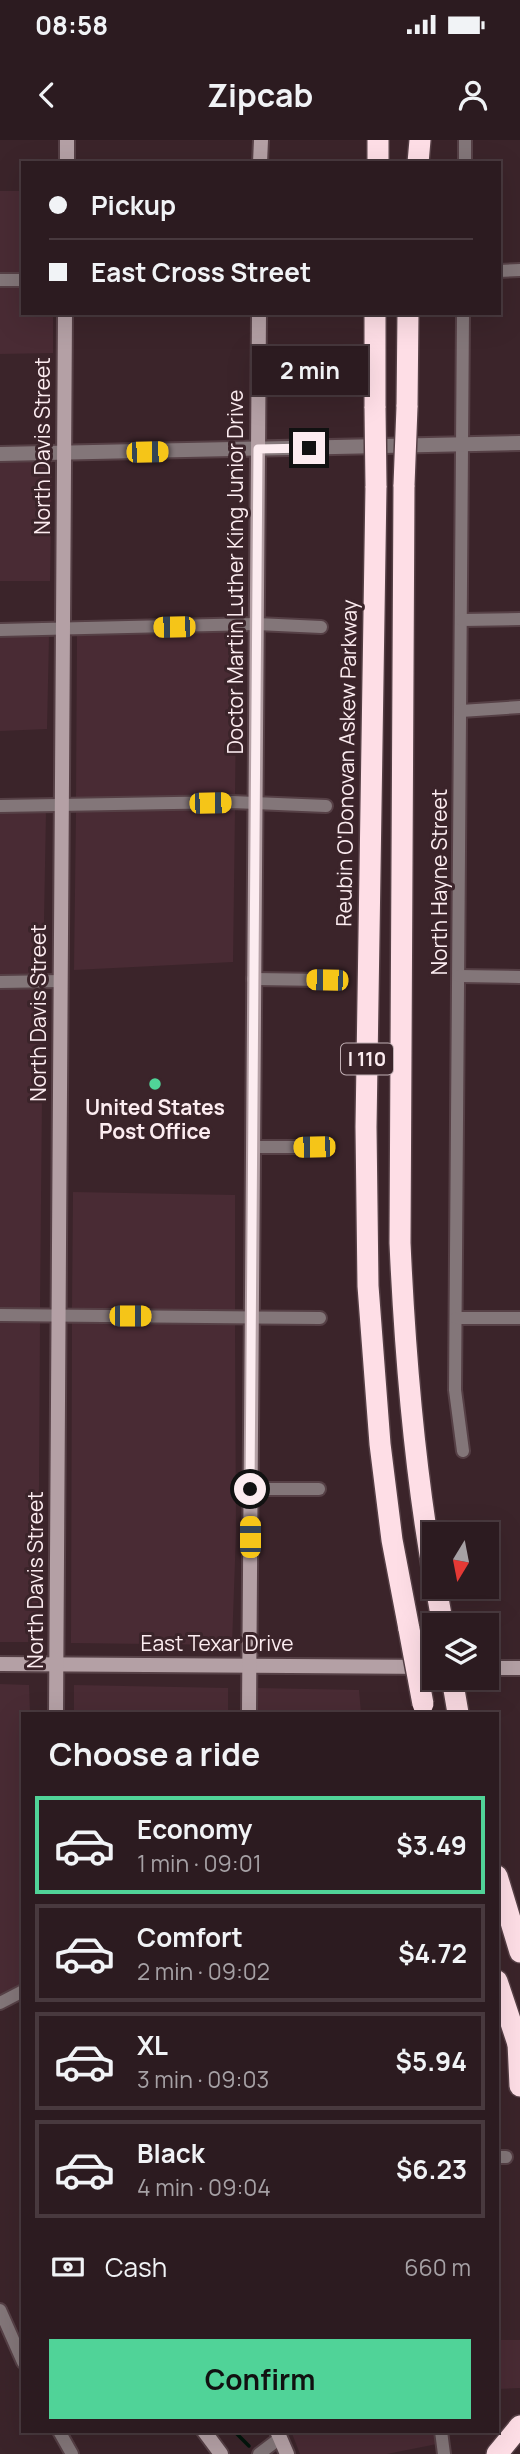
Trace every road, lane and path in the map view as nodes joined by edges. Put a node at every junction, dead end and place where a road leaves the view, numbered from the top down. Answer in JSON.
{"nodes":[{"id":1,"x":67,"y":140,"type":"edge"},
{"id":2,"x":261,"y":140,"type":"edge"},
{"id":3,"x":407,"y":140,"type":"edge"},
{"id":4,"x":420,"y":140,"type":"edge"},
{"id":5,"x":465,"y":140,"type":"edge"},
{"id":6,"x":67,"y":161,"type":"edge"},
{"id":7,"x":260,"y":161,"type":"edge"},
{"id":8,"x":407,"y":161,"type":"edge"},
{"id":9,"x":418,"y":161,"type":"edge"},
{"id":10,"x":465,"y":161,"type":"edge"},
{"id":11,"x":520,"y":270,"type":"edge"},
{"id":12,"x":501,"y":271,"type":"edge"},
{"id":13,"x":0,"y":280,"type":"edge"},
{"id":14,"x":21,"y":280,"type":"edge"},
{"id":15,"x":65,"y":315,"type":"edge"},
{"id":16,"x":259,"y":315,"type":"edge"},
{"id":17,"x":375,"y":315,"type":"edge"},
{"id":18,"x":408,"y":315,"type":"edge"},
{"id":19,"x":463,"y":315,"type":"edge"},
{"id":20,"x":520,"y":443,"type":"edge"},
{"id":21,"x":462,"y":445,"type":"junction"},
{"id":22,"x":258,"y":449,"type":"junction"},
{"id":23,"x":0,"y":454,"type":"edge"},
{"id":24,"x":64,"y":454,"type":"junction"},
{"id":25,"x":520,"y":619,"type":"edge"},
{"id":26,"x":462,"y":620,"type":"junction"},
{"id":27,"x":257,"y":624,"type":"junction"},
{"id":28,"x":321,"y":627,"type":"dead end"},
{"id":29,"x":63,"y":629,"type":"junction"},
{"id":30,"x":0,"y":631,"type":"edge"},
{"id":31,"x":520,"y":707,"type":"edge"},
{"id":32,"x":461,"y":711,"type":"junction"},
{"id":33,"x":63,"y":804,"type":"junction"},
{"id":34,"x":255,"y":804,"type":"junction"},
{"id":35,"x":0,"y":806,"type":"edge"},
{"id":36,"x":326,"y":806,"type":"dead end"},
{"id":37,"x":459,"y":976,"type":"junction"},
{"id":38,"x":520,"y":977,"type":"edge"},
{"id":39,"x":253,"y":979,"type":"junction"},
{"id":40,"x":327,"y":980,"type":"dead end"},
{"id":41,"x":61,"y":981,"type":"junction"},
{"id":42,"x":0,"y":982,"type":"edge"},
{"id":43,"x":253,"y":1147,"type":"junction"},
{"id":44,"x":314,"y":1147,"type":"dead end"},
{"id":45,"x":0,"y":1315,"type":"edge"},
{"id":46,"x":58,"y":1315,"type":"junction"},
{"id":47,"x":250,"y":1318,"type":"junction"},
{"id":48,"x":320,"y":1318,"type":"dead end"},
{"id":49,"x":456,"y":1318,"type":"junction"},
{"id":50,"x":520,"y":1318,"type":"edge"},
{"id":51,"x":463,"y":1451,"type":"dead end"},
{"id":52,"x":250,"y":1489,"type":"junction"},
{"id":53,"x":318,"y":1489,"type":"dead end"},
{"id":54,"x":426,"y":1522,"type":"edge"},
{"id":55,"x":0,"y":1664,"type":"edge"},
{"id":56,"x":56,"y":1664,"type":"junction"},
{"id":57,"x":250,"y":1665,"type":"junction"},
{"id":58,"x":422,"y":1667,"type":"edge"},
{"id":59,"x":499,"y":1668,"type":"edge"},
{"id":60,"x":520,"y":1668,"type":"edge"},
{"id":61,"x":454,"y":1690,"type":"edge"},
{"id":62,"x":457,"y":1708,"type":"edge"},
{"id":63,"x":424,"y":1709,"type":"edge"},
{"id":64,"x":56,"y":1712,"type":"edge"},
{"id":65,"x":249,"y":1712,"type":"edge"},
{"id":66,"x":499,"y":1861,"type":"edge"},
{"id":67,"x":499,"y":1883,"type":"edge"},
{"id":68,"x":520,"y":1917,"type":"edge"},
{"id":69,"x":520,"y":1952,"type":"edge"},
{"id":70,"x":499,"y":1987,"type":"edge"},
{"id":71,"x":21,"y":1992,"type":"edge"},
{"id":72,"x":0,"y":2003,"type":"edge"},
{"id":73,"x":519,"y":2046,"type":"edge"},
{"id":74,"x":520,"y":2086,"type":"edge"},
{"id":75,"x":0,"y":2310,"type":"edge"},
{"id":76,"x":21,"y":2357,"type":"edge"},
{"id":77,"x":520,"y":2426,"type":"edge"},
{"id":78,"x":60,"y":2433,"type":"edge"},
{"id":79,"x":205,"y":2433,"type":"edge"},
{"id":80,"x":441,"y":2433,"type":"edge"},
{"id":81,"x":278,"y":2434,"type":"edge"},
{"id":82,"x":72,"y":2454,"type":"edge"},
{"id":83,"x":220,"y":2454,"type":"edge"},
{"id":84,"x":259,"y":2454,"type":"edge"},
{"id":85,"x":287,"y":2454,"type":"edge"},
{"id":86,"x":444,"y":2454,"type":"edge"},
{"id":87,"x":498,"y":2454,"type":"edge"}],
"edges":[{"from":1,"to":6,"type":"main road"},
{"from":2,"to":7,"type":"main road"},
{"from":3,"to":8,"type":"highway"},
{"from":4,"to":9,"type":"highway"},
{"from":5,"to":10,"type":"street"},
{"from":11,"to":12,"type":"street"},
{"from":13,"to":14,"type":"street"},
{"from":15,"to":24,"type":"main road","name":"North Davis Street"},
{"from":16,"to":22,"type":"main road","name":"Doctor Martin Luther King Junior Drive"},
{"from":17,"to":63,"type":"highway","name":"Reubin O'Donovan Askew Parkway","number":"I 110","bridge":true},
{"from":18,"to":54,"type":"highway","number":"I 110","bridge":true},
{"from":19,"to":21,"type":"street","name":"North Hayne Street"},
{"from":20,"to":21,"type":"street"},
{"from":21,"to":22,"type":"street"},
{"from":21,"to":26,"type":"street","name":"North Hayne Street"},
{"from":22,"to":24,"type":"street"},
{"from":22,"to":27,"type":"main road","name":"Doctor Martin Luther King Junior Drive"},
{"from":23,"to":24,"type":"street"},
{"from":24,"to":29,"type":"main road","name":"North Davis Street"},
{"from":25,"to":26,"type":"street"},
{"from":26,"to":32,"type":"street","name":"North Hayne Street"},
{"from":27,"to":28,"type":"street"},
{"from":27,"to":29,"type":"street"},
{"from":27,"to":34,"type":"main road","name":"Doctor Martin Luther King Junior Drive"},
{"from":29,"to":30,"type":"street"},
{"from":29,"to":33,"type":"main road","name":"North Davis Street"},
{"from":31,"to":32,"type":"street"},
{"from":32,"to":37,"type":"street","name":"North Hayne Street"},
{"from":33,"to":34,"type":"street"},
{"from":33,"to":35,"type":"street"},
{"from":33,"to":41,"type":"main road","name":"North Davis Street"},
{"from":34,"to":36,"type":"street"},
{"from":34,"to":39,"type":"main road","name":"Doctor Martin Luther King Junior Drive"},
{"from":37,"to":38,"type":"street"},
{"from":37,"to":49,"type":"street","name":"North Hayne Street"},
{"from":39,"to":40,"type":"street"},
{"from":39,"to":43,"type":"main road","name":"Doctor Martin Luther King Junior Drive"},
{"from":41,"to":42,"type":"street"},
{"from":41,"to":46,"type":"main road","name":"North Davis Street"},
{"from":43,"to":44,"type":"street"},
{"from":43,"to":47,"type":"main road","name":"Doctor Martin Luther King Junior Drive"},
{"from":45,"to":46,"type":"street"},
{"from":46,"to":47,"type":"street"},
{"from":46,"to":56,"type":"main road","name":"North Davis Street"},
{"from":47,"to":48,"type":"street"},
{"from":47,"to":52,"type":"main road","name":"Doctor Martin Luther King Junior Drive"},
{"from":49,"to":50,"type":"street"},
{"from":49,"to":51,"type":"street","name":"North Hayne Street"},
{"from":52,"to":53,"type":"street"},
{"from":52,"to":57,"type":"main road","name":"Doctor Martin Luther King Junior Drive"},
{"from":55,"to":56,"type":"main road","name":"East Texar Drive"},
{"from":56,"to":57,"type":"main road","name":"East Texar Drive"},
{"from":56,"to":64,"type":"main road","name":"North Davis Street"},
{"from":57,"to":58,"type":"main road","name":"East Texar Drive"},
{"from":57,"to":65,"type":"main road","name":"Doctor Martin Luther King Junior Drive"},
{"from":59,"to":60,"type":"main road"},
{"from":61,"to":62,"type":"highway"},
{"from":66,"to":68,"type":"highway"},
{"from":67,"to":69,"type":"highway"},
{"from":70,"to":73,"type":"highway"},
{"from":71,"to":72,"type":"street"},
{"from":73,"to":74,"type":"highway"},
{"from":75,"to":76,"type":"street"},
{"from":77,"to":87,"type":"highway"},
{"from":78,"to":82,"type":"street"},
{"from":79,"to":83,"type":"main road"},
{"from":80,"to":86,"type":"street"},
{"from":81,"to":84,"type":"street"},
{"from":81,"to":85,"type":"main road"}]}
